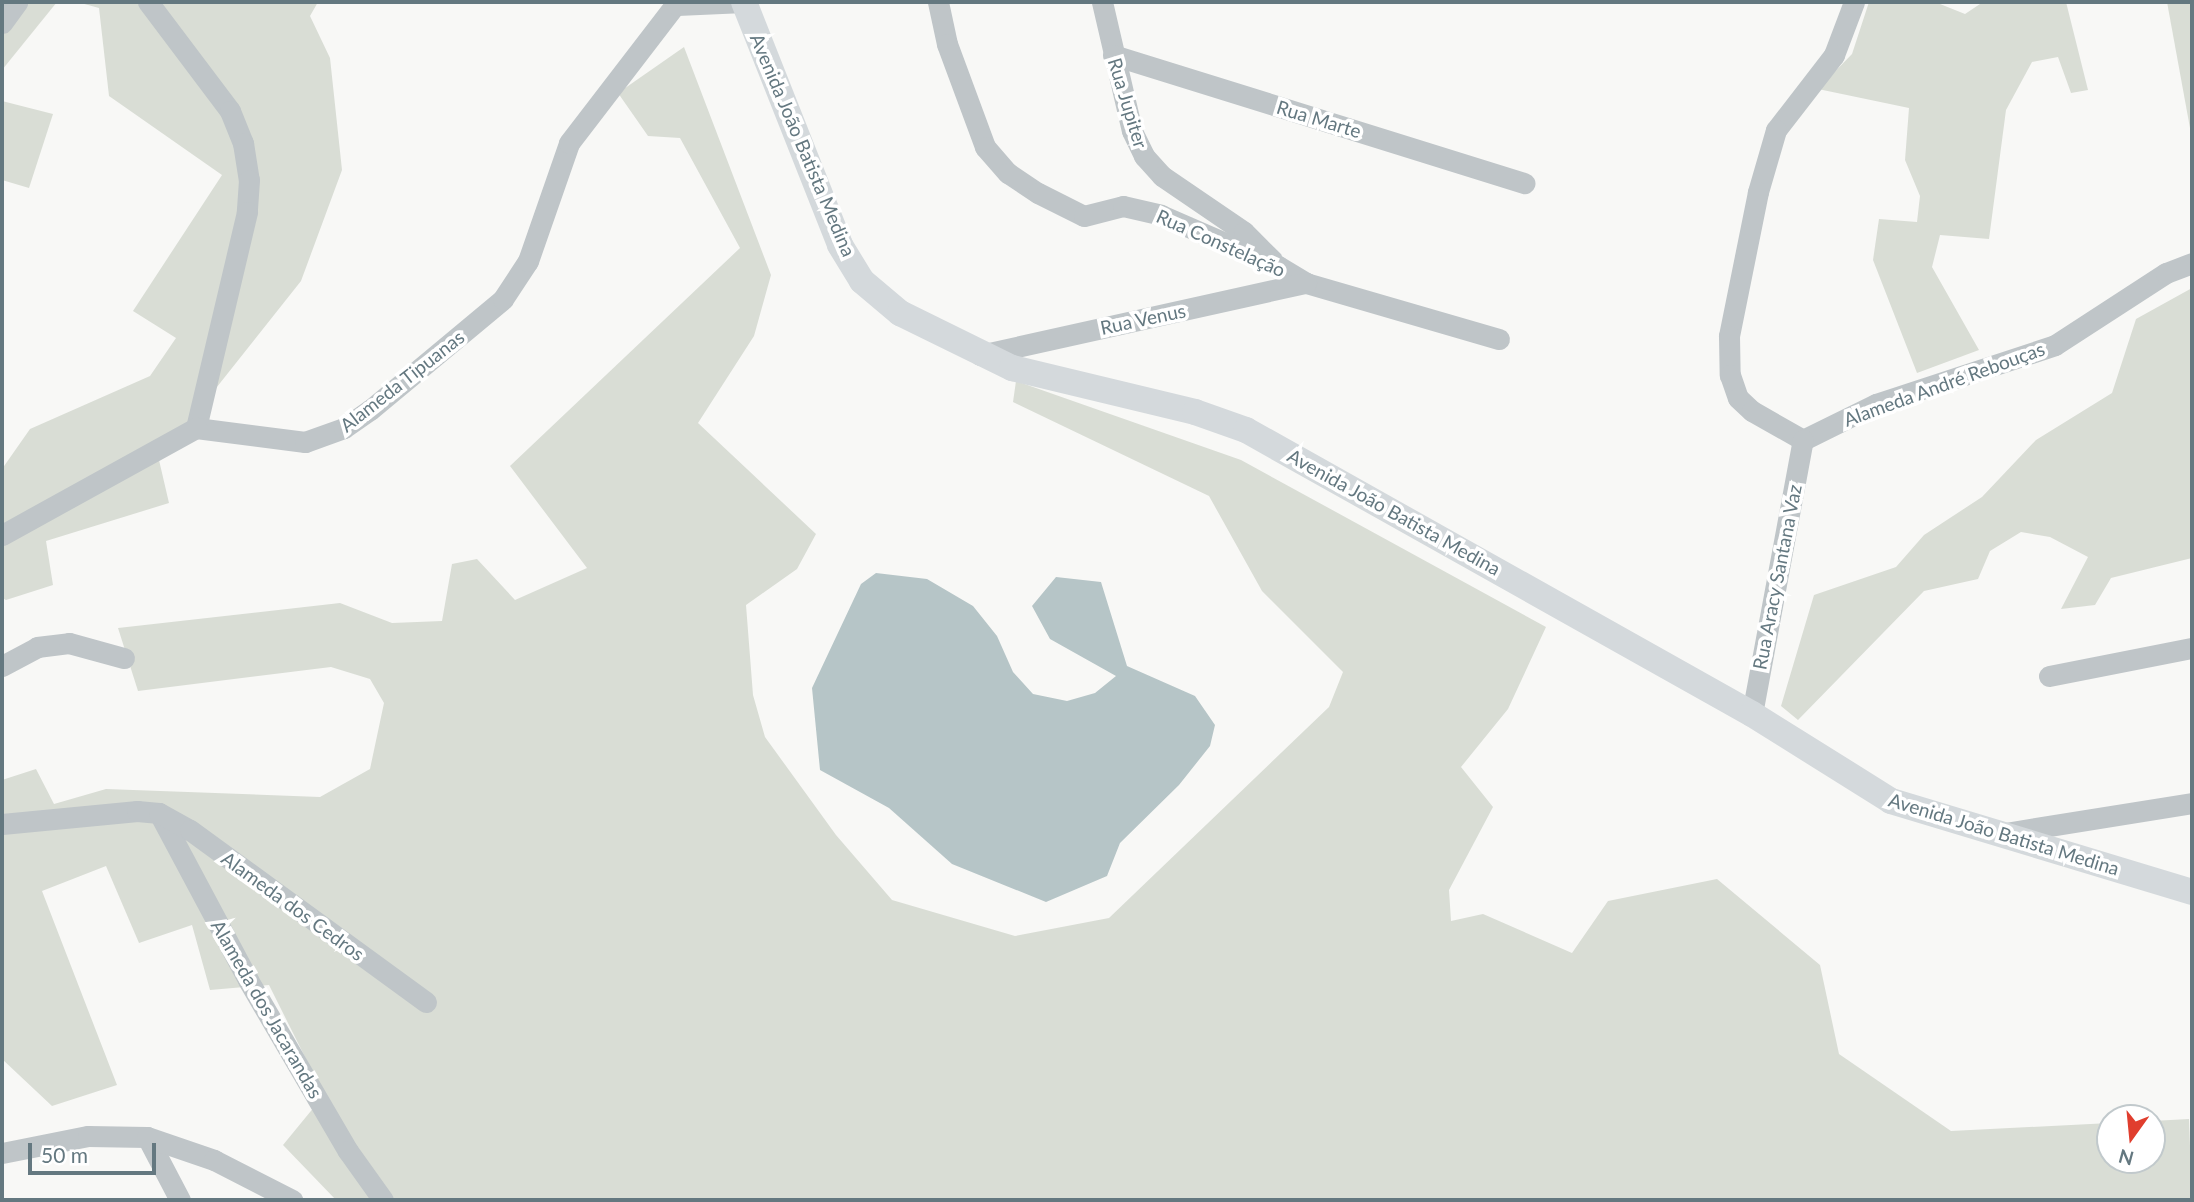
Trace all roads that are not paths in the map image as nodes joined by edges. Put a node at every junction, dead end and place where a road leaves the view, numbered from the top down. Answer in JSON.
{"nodes":[{"id":1,"x":17,"y":2,"type":"edge"},
{"id":2,"x":148,"y":2,"type":"edge"},
{"id":3,"x":744,"y":2,"type":"edge"},
{"id":4,"x":938,"y":2,"type":"edge"},
{"id":5,"x":1102,"y":2,"type":"edge"},
{"id":6,"x":1854,"y":2,"type":"edge"},
{"id":7,"x":677,"y":3,"type":"edge"},
{"id":8,"x":2,"y":23,"type":"edge"},
{"id":9,"x":1113,"y":55,"type":"junction"},
{"id":10,"x":1525,"y":183,"type":"dead end"},
{"id":11,"x":2192,"y":263,"type":"edge"},
{"id":12,"x":1278,"y":266,"type":"junction"},
{"id":13,"x":1306,"y":284,"type":"junction"},
{"id":14,"x":1499,"y":340,"type":"dead end"},
{"id":15,"x":980,"y":355,"type":"junction"},
{"id":16,"x":196,"y":428,"type":"junction"},
{"id":17,"x":1803,"y":440,"type":"junction"},
{"id":18,"x":2,"y":535,"type":"edge"},
{"id":19,"x":2192,"y":648,"type":"edge"},
{"id":20,"x":124,"y":658,"type":"dead end"},
{"id":21,"x":2,"y":666,"type":"edge"},
{"id":22,"x":2049,"y":676,"type":"dead end"},
{"id":23,"x":1752,"y":714,"type":"junction"},
{"id":24,"x":2192,"y":803,"type":"edge"},
{"id":25,"x":159,"y":813,"type":"junction"},
{"id":26,"x":2,"y":824,"type":"edge"},
{"id":27,"x":2005,"y":832,"type":"junction"},
{"id":28,"x":2192,"y":892,"type":"edge"},
{"id":29,"x":426,"y":1002,"type":"dead end"},
{"id":30,"x":147,"y":1137,"type":"junction"},
{"id":31,"x":2,"y":1153,"type":"edge"},
{"id":32,"x":180,"y":1200,"type":"edge"},
{"id":33,"x":292,"y":1200,"type":"edge"},
{"id":34,"x":383,"y":1200,"type":"edge"}],
"edges":[{"from":1,"to":8,"type":"street"},
{"from":2,"to":16,"type":"street"},
{"from":3,"to":7,"type":"street"},
{"from":3,"to":15,"type":"main road","name":"Avenida João Batista Medina"},
{"from":4,"to":12,"type":"street","name":"Rua Constelação"},
{"from":5,"to":9,"type":"street","name":"Rua Jupiter"},
{"from":6,"to":17,"type":"street"},
{"from":7,"to":16,"type":"street","name":"Alameda Tipuanas"},
{"from":9,"to":10,"type":"street","name":"Rua Marte"},
{"from":9,"to":12,"type":"street","name":"Rua Jupiter"},
{"from":11,"to":17,"type":"street","name":"Alameda André Rebouças"},
{"from":12,"to":13,"type":"street","name":"Rua Constelação"},
{"from":13,"to":14,"type":"street","name":"Rua Constelação"},
{"from":13,"to":15,"type":"street","name":"Rua Venus"},
{"from":15,"to":23,"type":"main road","name":"Avenida João Batista Medina"},
{"from":16,"to":18,"type":"street"},
{"from":17,"to":23,"type":"street","name":"Rua Aracy Santana Vaz"},
{"from":19,"to":22,"type":"street"},
{"from":20,"to":21,"type":"street"},
{"from":23,"to":27,"type":"main road","name":"Avenida João Batista Medina"},
{"from":24,"to":27,"type":"street"},
{"from":25,"to":26,"type":"street"},
{"from":25,"to":29,"type":"street","name":"Alameda dos Cedros"},
{"from":25,"to":34,"type":"street","name":"Alameda dos Jacarandas"},
{"from":27,"to":28,"type":"main road","name":"Avenida João Batista Medina"},
{"from":30,"to":31,"type":"street"},
{"from":30,"to":32,"type":"street"},
{"from":30,"to":33,"type":"street"}]}
